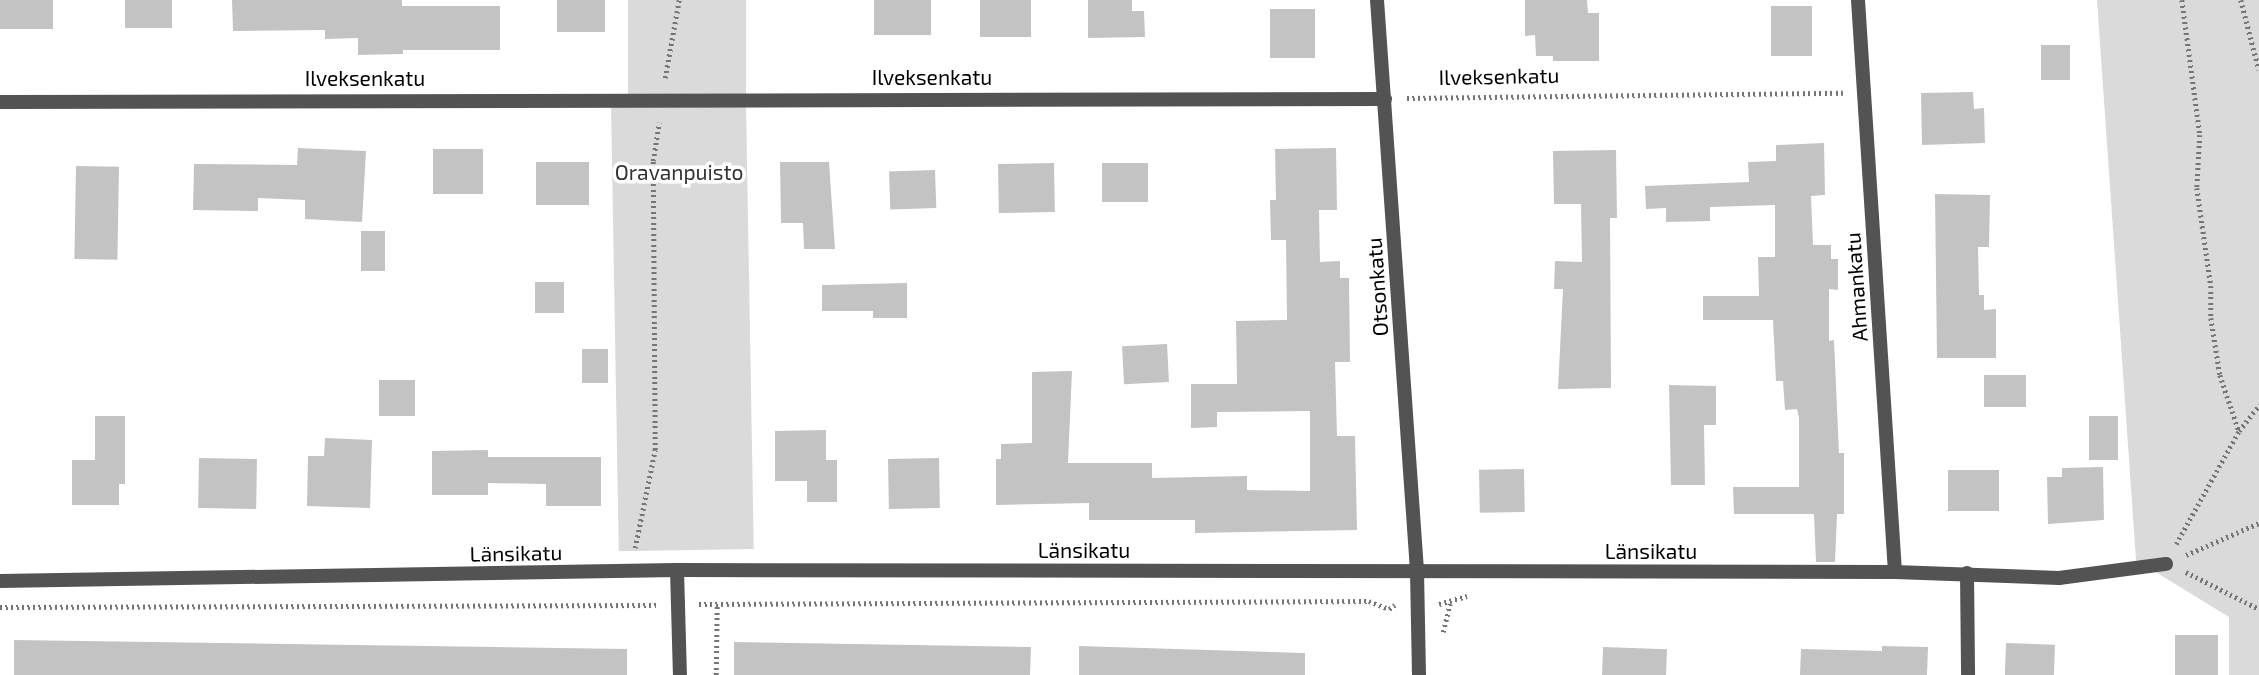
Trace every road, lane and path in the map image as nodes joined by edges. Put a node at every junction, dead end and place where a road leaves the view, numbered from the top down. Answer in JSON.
{"nodes":[{"id":1,"x":679,"y":0,"type":"edge"},
{"id":2,"x":1377,"y":0,"type":"edge"},
{"id":3,"x":1858,"y":0,"type":"edge"},
{"id":4,"x":2182,"y":0,"type":"edge"},
{"id":5,"x":2241,"y":0,"type":"edge"},
{"id":6,"x":2259,"y":70,"type":"edge"},
{"id":7,"x":1865,"y":93,"type":"junction"},
{"id":8,"x":662,"y":97,"type":"junction"},
{"id":9,"x":1385,"y":99,"type":"junction"},
{"id":10,"x":0,"y":102,"type":"edge"},
{"id":11,"x":2259,"y":405,"type":"edge"},
{"id":12,"x":2239,"y":431,"type":"junction"},
{"id":13,"x":2259,"y":523,"type":"edge"},
{"id":14,"x":633,"y":557,"type":"dead end"},
{"id":15,"x":2166,"y":564,"type":"junction"},
{"id":16,"x":677,"y":570,"type":"junction"},
{"id":17,"x":1417,"y":571,"type":"junction"},
{"id":18,"x":1895,"y":572,"type":"junction"},
{"id":19,"x":1967,"y":573,"type":"junction"},
{"id":20,"x":0,"y":581,"type":"edge"},
{"id":21,"x":1477,"y":594,"type":"dead end"},
{"id":22,"x":680,"y":604,"type":"junction"},
{"id":23,"x":1419,"y":604,"type":"junction"},
{"id":24,"x":1450,"y":604,"type":"junction"},
{"id":25,"x":717,"y":605,"type":"junction"},
{"id":26,"x":0,"y":607,"type":"edge"},
{"id":27,"x":2259,"y":609,"type":"edge"},
{"id":28,"x":1443,"y":647,"type":"dead end"},
{"id":29,"x":680,"y":675,"type":"edge"},
{"id":30,"x":716,"y":675,"type":"edge"},
{"id":31,"x":1419,"y":675,"type":"edge"},
{"id":32,"x":1968,"y":675,"type":"edge"}],
"edges":[{"from":1,"to":8,"type":"path"},
{"from":2,"to":9,"type":"street","name":"Otsonkatu"},
{"from":3,"to":7,"type":"street","name":"Ahmankatu"},
{"from":4,"to":12,"type":"path"},
{"from":5,"to":6,"type":"path"},
{"from":7,"to":9,"type":"path","name":"Ilveksenkatu"},
{"from":7,"to":18,"type":"street","name":"Ahmankatu"},
{"from":8,"to":9,"type":"street","name":"Ilveksenkatu"},
{"from":8,"to":10,"type":"street","name":"Ilveksenkatu"},
{"from":8,"to":14,"type":"path"},
{"from":9,"to":17,"type":"street","name":"Otsonkatu"},
{"from":11,"to":12,"type":"path"},
{"from":12,"to":15,"type":"path"},
{"from":13,"to":15,"type":"path"},
{"from":15,"to":19,"type":"street","name":"Länsikatu"},
{"from":15,"to":27,"type":"path"},
{"from":16,"to":17,"type":"street","name":"Länsikatu"},
{"from":16,"to":20,"type":"street","name":"Länsikatu"},
{"from":16,"to":22,"type":"street"},
{"from":17,"to":18,"type":"street","name":"Länsikatu"},
{"from":17,"to":23,"type":"street","name":"Otsonkatu"},
{"from":18,"to":19,"type":"street","name":"Länsikatu"},
{"from":19,"to":32,"type":"street"},
{"from":21,"to":24,"type":"path"},
{"from":22,"to":25,"type":"path"},
{"from":22,"to":26,"type":"path"},
{"from":22,"to":29,"type":"street"},
{"from":23,"to":24,"type":"path"},
{"from":23,"to":25,"type":"path"},
{"from":23,"to":31,"type":"street","name":"Otsonkatu"},
{"from":24,"to":28,"type":"path"},
{"from":25,"to":30,"type":"path"}]}
